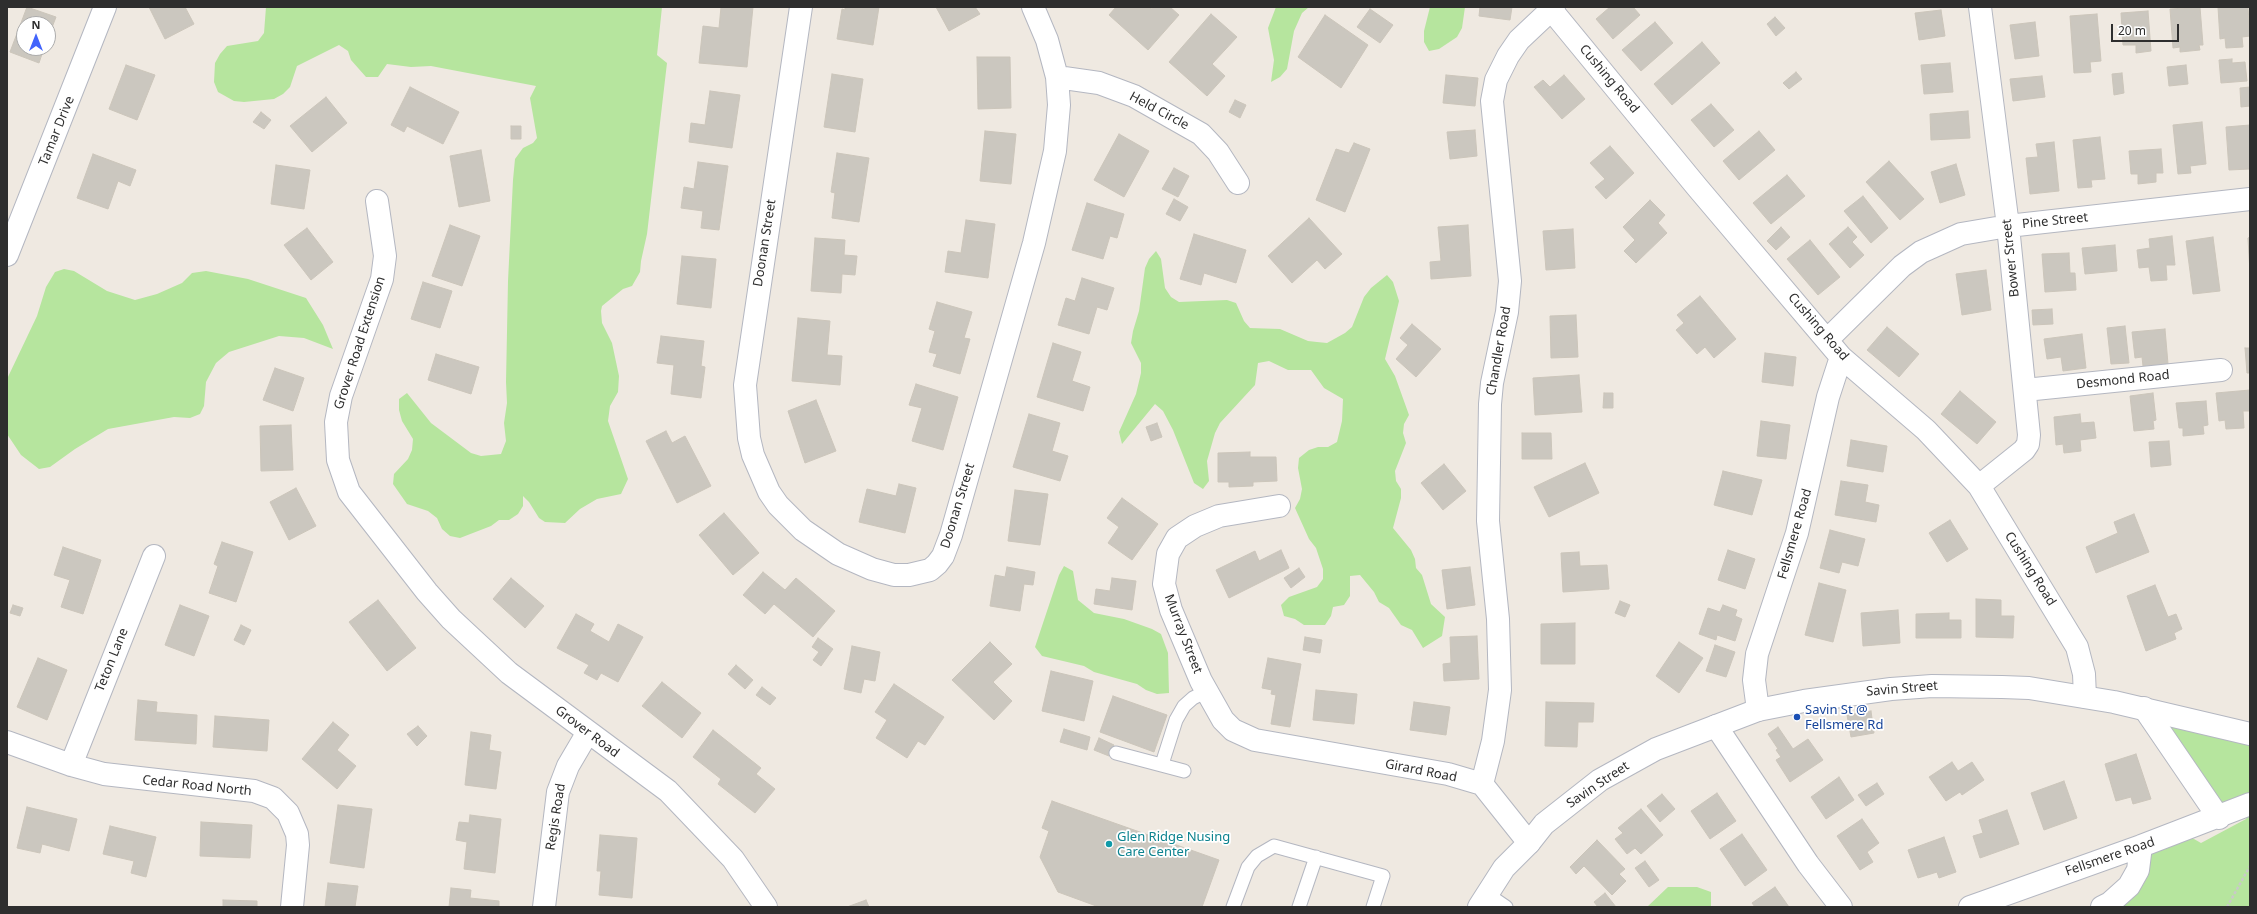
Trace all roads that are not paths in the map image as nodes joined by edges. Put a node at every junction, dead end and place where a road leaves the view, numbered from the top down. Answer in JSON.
{"nodes":[{"id":1,"x":105,"y":7,"type":"edge"},
{"id":2,"x":800,"y":7,"type":"edge"},
{"id":3,"x":1033,"y":7,"type":"edge"},
{"id":4,"x":1980,"y":7,"type":"edge"},
{"id":5,"x":1551,"y":8,"type":"edge"},
{"id":6,"x":1057,"y":77,"type":"junction"},
{"id":7,"x":1238,"y":183,"type":"dead end"},
{"id":8,"x":2250,"y":199,"type":"edge"},
{"id":9,"x":377,"y":201,"type":"dead end"},
{"id":10,"x":2008,"y":226,"type":"junction"},
{"id":11,"x":10,"y":241,"type":"edge"},
{"id":12,"x":1827,"y":340,"type":"junction"},
{"id":13,"x":1841,"y":357,"type":"junction"},
{"id":14,"x":2221,"y":370,"type":"dead end"},
{"id":15,"x":2025,"y":390,"type":"junction"},
{"id":16,"x":1979,"y":486,"type":"junction"},
{"id":17,"x":1279,"y":506,"type":"dead end"},
{"id":18,"x":154,"y":556,"type":"dead end"},
{"id":19,"x":402,"y":560,"type":"joint"},
{"id":20,"x":1207,"y":691,"type":"junction"},
{"id":21,"x":2085,"y":697,"type":"junction"},
{"id":22,"x":2144,"y":708,"type":"junction"},
{"id":23,"x":1758,"y":710,"type":"junction"},
{"id":24,"x":1716,"y":726,"type":"junction"},
{"id":25,"x":588,"y":732,"type":"junction"},
{"id":26,"x":2250,"y":734,"type":"edge"},
{"id":27,"x":7,"y":742,"type":"edge"},
{"id":28,"x":1284,"y":747,"type":"joint"},
{"id":29,"x":1116,"y":753,"type":"dead end"},
{"id":30,"x":1162,"y":764,"type":"junction"},
{"id":31,"x":71,"y":765,"type":"junction"},
{"id":32,"x":1184,"y":771,"type":"dead end"},
{"id":33,"x":1482,"y":784,"type":"junction"},
{"id":34,"x":2250,"y":804,"type":"edge"},
{"id":35,"x":2219,"y":818,"type":"junction"},
{"id":36,"x":1529,"y":843,"type":"junction"},
{"id":37,"x":2141,"y":846,"type":"junction"},
{"id":38,"x":1316,"y":857,"type":"junction"},
{"id":39,"x":1483,"y":900,"type":"edge"},
{"id":40,"x":292,"y":907,"type":"edge"},
{"id":41,"x":544,"y":907,"type":"edge"},
{"id":42,"x":766,"y":907,"type":"edge"},
{"id":43,"x":1233,"y":907,"type":"edge"},
{"id":44,"x":1299,"y":907,"type":"edge"},
{"id":45,"x":1373,"y":907,"type":"edge"},
{"id":46,"x":1506,"y":907,"type":"edge"},
{"id":47,"x":1841,"y":907,"type":"edge"},
{"id":48,"x":1970,"y":907,"type":"edge"},
{"id":49,"x":2102,"y":907,"type":"edge"}],
"edges":[{"from":1,"to":11,"type":"street","name":"Tamar Drive"},
{"from":2,"to":6,"type":"street","name":"Doonan Street"},
{"from":3,"to":6,"type":"street","name":"Doonan Street"},
{"from":4,"to":10,"type":"street","name":"Bower Street"},
{"from":5,"to":12,"type":"street","name":"Cushing Road"},
{"from":5,"to":33,"type":"street","name":"Chandler Road"},
{"from":6,"to":7,"type":"street","name":"Held Circle"},
{"from":8,"to":10,"type":"street","name":"Pine Street"},
{"from":9,"to":19,"type":"street","name":"Grover Road Extension"},
{"from":10,"to":12,"type":"street","name":"Pine Street"},
{"from":10,"to":15,"type":"street","name":"Bower Street"},
{"from":12,"to":13,"type":"street","name":"Cushing Road"},
{"from":13,"to":16,"type":"street","name":"Cushing Road"},
{"from":13,"to":23,"type":"street","name":"Fellsmere Road"},
{"from":14,"to":15,"type":"street","name":"Desmond Road"},
{"from":15,"to":16,"type":"street","name":"Bower Street"},
{"from":16,"to":21,"type":"street","name":"Cushing Road"},
{"from":17,"to":20,"type":"street","name":"Murray Street"},
{"from":18,"to":31,"type":"street","name":"Teton Lane"},
{"from":19,"to":25,"type":"street","name":"Grover Road"},
{"from":20,"to":28,"type":"street","name":"Murray Street"},
{"from":20,"to":30,"type":"lane"},
{"from":21,"to":22,"type":"street","name":"Savin Street"},
{"from":21,"to":23,"type":"street","name":"Savin Street"},
{"from":22,"to":26,"type":"street","name":"Savin Street"},
{"from":22,"to":35,"type":"street"},
{"from":23,"to":24,"type":"street","name":"Savin Street"},
{"from":24,"to":36,"type":"street","name":"Savin Street"},
{"from":24,"to":47,"type":"street"},
{"from":25,"to":41,"type":"street","name":"Regis Road"},
{"from":25,"to":42,"type":"street","name":"Grover Road"},
{"from":27,"to":31,"type":"street","name":"Cedar Road North"},
{"from":28,"to":33,"type":"street","name":"Girard Road"},
{"from":29,"to":30,"type":"lane"},
{"from":30,"to":32,"type":"lane"},
{"from":31,"to":40,"type":"street","name":"Cedar Road North"},
{"from":33,"to":36,"type":"street"},
{"from":34,"to":35,"type":"street","name":"Fellsmere Road"},
{"from":35,"to":37,"type":"street","name":"Fellsmere Road"},
{"from":36,"to":39,"type":"street","name":"Savin Street"},
{"from":37,"to":48,"type":"street","name":"Fellsmere Road"},
{"from":37,"to":49,"type":"street"},
{"from":38,"to":43,"type":"lane"},
{"from":38,"to":44,"type":"lane"},
{"from":38,"to":45,"type":"lane"},
{"from":39,"to":46,"type":"lane"}]}
